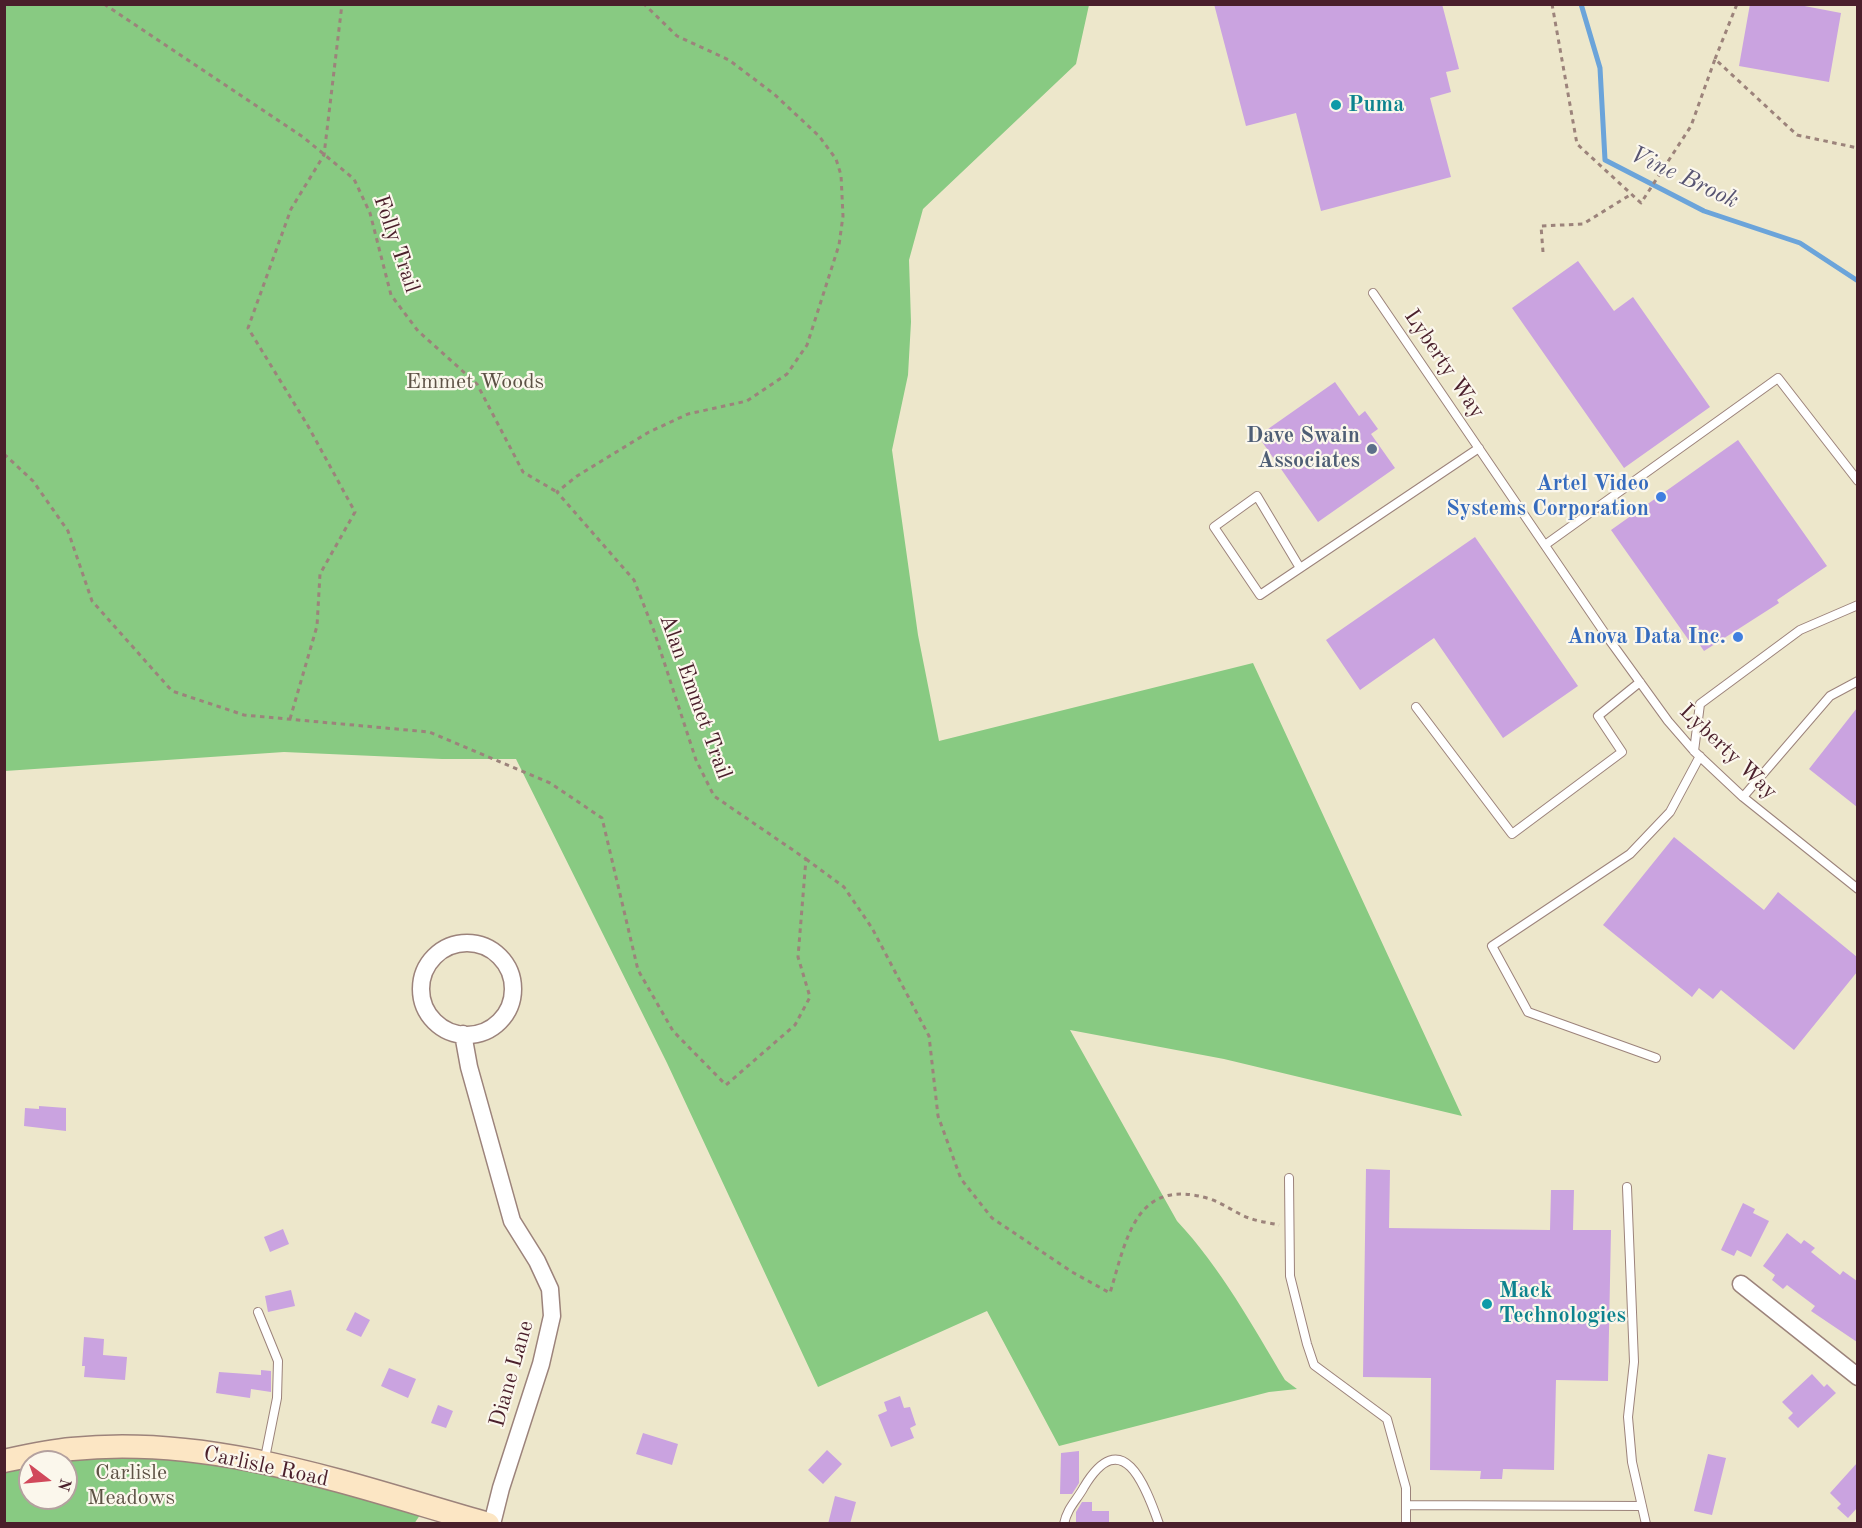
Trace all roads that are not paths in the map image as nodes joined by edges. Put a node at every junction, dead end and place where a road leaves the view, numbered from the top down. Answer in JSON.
{"nodes":[{"id":1,"x":1373,"y":293,"type":"dead end"},
{"id":2,"x":1479,"y":448,"type":"junction"},
{"id":3,"x":1857,"y":481,"type":"edge"},
{"id":4,"x":1545,"y":545,"type":"junction"},
{"id":5,"x":1300,"y":568,"type":"junction"},
{"id":6,"x":1857,"y":605,"type":"edge"},
{"id":7,"x":1857,"y":681,"type":"edge"},
{"id":8,"x":1640,"y":682,"type":"junction"},
{"id":9,"x":1416,"y":706,"type":"dead end"},
{"id":10,"x":1697,"y":754,"type":"junction"},
{"id":11,"x":1743,"y":797,"type":"junction"},
{"id":12,"x":1857,"y":889,"type":"edge"},
{"id":13,"x":464,"y":1034,"type":"junction"},
{"id":14,"x":1656,"y":1058,"type":"dead end"},
{"id":15,"x":1289,"y":1178,"type":"dead end"},
{"id":16,"x":1627,"y":1187,"type":"dead end"},
{"id":17,"x":1741,"y":1284,"type":"dead end"},
{"id":18,"x":258,"y":1312,"type":"dead end"},
{"id":19,"x":1857,"y":1377,"type":"edge"},
{"id":20,"x":4,"y":1461,"type":"edge"},
{"id":21,"x":264,"y":1463,"type":"junction"},
{"id":22,"x":1406,"y":1505,"type":"junction"},
{"id":23,"x":1642,"y":1506,"type":"junction"},
{"id":24,"x":490,"y":1524,"type":"edge"},
{"id":25,"x":1064,"y":1524,"type":"edge"},
{"id":26,"x":1159,"y":1524,"type":"edge"},
{"id":27,"x":1406,"y":1524,"type":"edge"},
{"id":28,"x":1647,"y":1524,"type":"edge"}],
"edges":[{"from":1,"to":2,"type":"lane","name":"Lyberty Way"},
{"from":2,"to":4,"type":"lane","name":"Lyberty Way"},
{"from":2,"to":5,"type":"lane"},
{"from":3,"to":4,"type":"lane"},
{"from":4,"to":8,"type":"lane","name":"Lyberty Way"},
{"from":5,"to":5,"type":"lane"},
{"from":6,"to":10,"type":"lane"},
{"from":7,"to":11,"type":"lane"},
{"from":8,"to":9,"type":"lane"},
{"from":8,"to":10,"type":"lane","name":"Lyberty Way"},
{"from":10,"to":11,"type":"lane","name":"Lyberty Way"},
{"from":10,"to":14,"type":"lane"},
{"from":11,"to":12,"type":"lane","name":"Lyberty Way"},
{"from":13,"to":13,"type":"street"},
{"from":13,"to":24,"type":"street","name":"Diane Lane"},
{"from":15,"to":22,"type":"lane"},
{"from":16,"to":23,"type":"lane"},
{"from":17,"to":19,"type":"street"},
{"from":18,"to":21,"type":"lane"},
{"from":20,"to":21,"type":"main road","name":"Carlisle Road"},
{"from":21,"to":24,"type":"main road","name":"Carlisle Road"},
{"from":22,"to":23,"type":"lane"},
{"from":22,"to":27,"type":"lane"},
{"from":23,"to":28,"type":"lane"},
{"from":25,"to":26,"type":"lane"}]}
